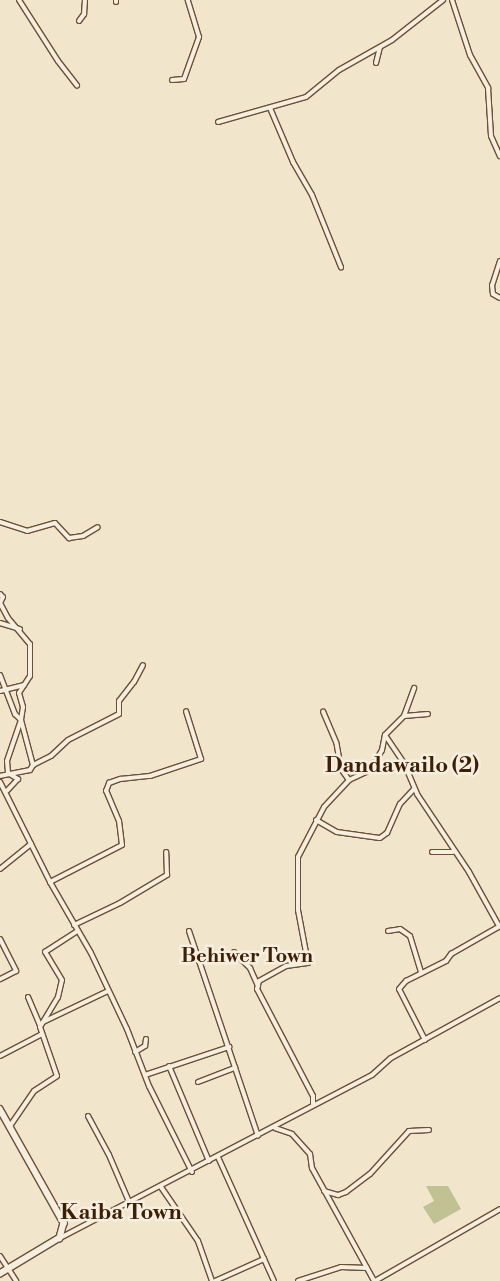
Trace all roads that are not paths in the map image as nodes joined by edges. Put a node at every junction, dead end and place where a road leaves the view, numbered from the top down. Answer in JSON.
{"nodes":[{"id":1,"x":19,"y":0,"type":"edge"},
{"id":2,"x":85,"y":0,"type":"edge"},
{"id":3,"x":188,"y":0,"type":"edge"},
{"id":4,"x":443,"y":0,"type":"edge"},
{"id":5,"x":452,"y":0,"type":"edge"},
{"id":6,"x":79,"y":21,"type":"dead end"},
{"id":7,"x":380,"y":47,"type":"junction"},
{"id":8,"x":376,"y":63,"type":"dead end"},
{"id":9,"x":172,"y":80,"type":"dead end"},
{"id":10,"x":77,"y":85,"type":"dead end"},
{"id":11,"x":270,"y":108,"type":"junction"},
{"id":12,"x":218,"y":122,"type":"dead end"},
{"id":13,"x":500,"y":156,"type":"edge"},
{"id":14,"x":500,"y":261,"type":"edge"},
{"id":15,"x":341,"y":267,"type":"dead end"},
{"id":16,"x":500,"y":298,"type":"edge"},
{"id":17,"x":0,"y":522,"type":"edge"},
{"id":18,"x":98,"y":527,"type":"dead end"},
{"id":19,"x":1,"y":596,"type":"edge"},
{"id":20,"x":0,"y":623,"type":"edge"},
{"id":21,"x":20,"y":629,"type":"junction"},
{"id":22,"x":142,"y":665,"type":"dead end"},
{"id":23,"x":0,"y":675,"type":"edge"},
{"id":24,"x":24,"y":685,"type":"junction"},
{"id":25,"x":7,"y":687,"type":"junction"},
{"id":26,"x":414,"y":688,"type":"dead end"},
{"id":27,"x":0,"y":691,"type":"edge"},
{"id":28,"x":186,"y":711,"type":"dead end"},
{"id":29,"x":323,"y":712,"type":"dead end"},
{"id":30,"x":428,"y":714,"type":"dead end"},
{"id":31,"x":404,"y":716,"type":"junction"},
{"id":32,"x":21,"y":720,"type":"junction"},
{"id":33,"x":385,"y":735,"type":"junction"},
{"id":34,"x":33,"y":765,"type":"junction"},
{"id":35,"x":8,"y":773,"type":"junction"},
{"id":36,"x":0,"y":776,"type":"edge"},
{"id":37,"x":350,"y":780,"type":"junction"},
{"id":38,"x":0,"y":782,"type":"edge"},
{"id":39,"x":414,"y":789,"type":"junction"},
{"id":40,"x":7,"y":792,"type":"junction"},
{"id":41,"x":316,"y":820,"type":"junction"},
{"id":42,"x":31,"y":844,"type":"junction"},
{"id":43,"x":166,"y":852,"type":"dead end"},
{"id":44,"x":432,"y":852,"type":"dead end"},
{"id":45,"x":453,"y":852,"type":"junction"},
{"id":46,"x":0,"y":869,"type":"edge"},
{"id":47,"x":50,"y":882,"type":"junction"},
{"id":48,"x":74,"y":925,"type":"junction"},
{"id":49,"x":500,"y":926,"type":"edge"},
{"id":50,"x":77,"y":931,"type":"junction"},
{"id":51,"x":189,"y":931,"type":"dead end"},
{"id":52,"x":388,"y":931,"type":"dead end"},
{"id":53,"x":0,"y":939,"type":"edge"},
{"id":54,"x":234,"y":952,"type":"dead end"},
{"id":55,"x":421,"y":973,"type":"junction"},
{"id":56,"x":0,"y":979,"type":"edge"},
{"id":57,"x":258,"y":986,"type":"junction"},
{"id":58,"x":108,"y":992,"type":"junction"},
{"id":59,"x":28,"y":997,"type":"dead end"},
{"id":60,"x":500,"y":998,"type":"edge"},
{"id":61,"x":42,"y":1024,"type":"junction"},
{"id":62,"x":42,"y":1034,"type":"junction"},
{"id":63,"x":146,"y":1039,"type":"dead end"},
{"id":64,"x":425,"y":1040,"type":"junction"},
{"id":65,"x":229,"y":1047,"type":"junction"},
{"id":66,"x":135,"y":1052,"type":"junction"},
{"id":67,"x":0,"y":1056,"type":"edge"},
{"id":68,"x":169,"y":1066,"type":"junction"},
{"id":69,"x":235,"y":1068,"type":"junction"},
{"id":70,"x":145,"y":1075,"type":"junction"},
{"id":71,"x":198,"y":1082,"type":"dead end"},
{"id":72,"x":313,"y":1104,"type":"junction"},
{"id":73,"x":0,"y":1109,"type":"edge"},
{"id":74,"x":88,"y":1116,"type":"dead end"},
{"id":75,"x":10,"y":1126,"type":"junction"},
{"id":76,"x":275,"y":1128,"type":"junction"},
{"id":77,"x":429,"y":1130,"type":"dead end"},
{"id":78,"x":258,"y":1136,"type":"junction"},
{"id":79,"x":218,"y":1157,"type":"junction"},
{"id":80,"x":209,"y":1161,"type":"junction"},
{"id":81,"x":192,"y":1172,"type":"junction"},
{"id":82,"x":161,"y":1188,"type":"junction"},
{"id":83,"x":324,"y":1191,"type":"junction"},
{"id":84,"x":130,"y":1204,"type":"junction"},
{"id":85,"x":500,"y":1209,"type":"edge"},
{"id":86,"x":60,"y":1238,"type":"junction"},
{"id":87,"x":0,"y":1256,"type":"edge"},
{"id":88,"x":264,"y":1259,"type":"junction"},
{"id":89,"x":366,"y":1268,"type":"junction"},
{"id":90,"x":8,"y":1269,"type":"junction"},
{"id":91,"x":0,"y":1274,"type":"edge"},
{"id":92,"x":16,"y":1281,"type":"edge"},
{"id":93,"x":214,"y":1281,"type":"edge"},
{"id":94,"x":274,"y":1281,"type":"edge"},
{"id":95,"x":298,"y":1281,"type":"edge"},
{"id":96,"x":374,"y":1281,"type":"edge"}],
"edges":[{"from":1,"to":10,"type":"street"},
{"from":2,"to":6,"type":"street"},
{"from":3,"to":9,"type":"street"},
{"from":4,"to":7,"type":"street"},
{"from":5,"to":13,"type":"street"},
{"from":7,"to":8,"type":"street"},
{"from":7,"to":11,"type":"street"},
{"from":11,"to":12,"type":"street"},
{"from":11,"to":15,"type":"street"},
{"from":14,"to":16,"type":"street"},
{"from":17,"to":18,"type":"street"},
{"from":19,"to":21,"type":"street"},
{"from":20,"to":21,"type":"street"},
{"from":21,"to":24,"type":"street"},
{"from":22,"to":34,"type":"street"},
{"from":23,"to":25,"type":"street"},
{"from":24,"to":25,"type":"street"},
{"from":24,"to":32,"type":"street"},
{"from":25,"to":27,"type":"street"},
{"from":25,"to":32,"type":"street"},
{"from":26,"to":31,"type":"street"},
{"from":28,"to":47,"type":"street"},
{"from":29,"to":37,"type":"street"},
{"from":30,"to":31,"type":"street"},
{"from":31,"to":33,"type":"street"},
{"from":32,"to":34,"type":"street"},
{"from":32,"to":35,"type":"street"},
{"from":33,"to":37,"type":"street"},
{"from":33,"to":39,"type":"street"},
{"from":34,"to":35,"type":"street"},
{"from":35,"to":36,"type":"street"},
{"from":35,"to":40,"type":"street"},
{"from":37,"to":41,"type":"street"},
{"from":38,"to":40,"type":"street"},
{"from":39,"to":41,"type":"street"},
{"from":39,"to":45,"type":"street"},
{"from":40,"to":42,"type":"street"},
{"from":41,"to":57,"type":"street"},
{"from":42,"to":46,"type":"street"},
{"from":42,"to":47,"type":"street"},
{"from":43,"to":48,"type":"street"},
{"from":44,"to":45,"type":"street"},
{"from":45,"to":49,"type":"street"},
{"from":47,"to":48,"type":"street"},
{"from":48,"to":50,"type":"street"},
{"from":49,"to":55,"type":"street"},
{"from":50,"to":58,"type":"street"},
{"from":50,"to":61,"type":"street"},
{"from":51,"to":65,"type":"street"},
{"from":52,"to":55,"type":"street"},
{"from":53,"to":56,"type":"street"},
{"from":54,"to":57,"type":"street"},
{"from":55,"to":64,"type":"street"},
{"from":57,"to":72,"type":"street"},
{"from":58,"to":61,"type":"street"},
{"from":58,"to":66,"type":"street"},
{"from":59,"to":61,"type":"street"},
{"from":60,"to":64,"type":"street"},
{"from":61,"to":62,"type":"street"},
{"from":62,"to":67,"type":"street"},
{"from":62,"to":75,"type":"street"},
{"from":63,"to":66,"type":"street"},
{"from":64,"to":72,"type":"street"},
{"from":65,"to":68,"type":"street"},
{"from":65,"to":69,"type":"street"},
{"from":66,"to":70,"type":"street"},
{"from":68,"to":70,"type":"street"},
{"from":68,"to":80,"type":"street"},
{"from":69,"to":71,"type":"street"},
{"from":69,"to":78,"type":"street"},
{"from":70,"to":81,"type":"street"},
{"from":72,"to":76,"type":"street"},
{"from":73,"to":75,"type":"main road"},
{"from":74,"to":84,"type":"street"},
{"from":75,"to":86,"type":"main road"},
{"from":76,"to":78,"type":"street"},
{"from":76,"to":83,"type":"street"},
{"from":77,"to":83,"type":"street"},
{"from":78,"to":79,"type":"street"},
{"from":79,"to":80,"type":"street"},
{"from":79,"to":88,"type":"street"},
{"from":80,"to":81,"type":"street"},
{"from":81,"to":82,"type":"street"},
{"from":82,"to":84,"type":"street"},
{"from":82,"to":93,"type":"street"},
{"from":83,"to":89,"type":"street"},
{"from":84,"to":86,"type":"street"},
{"from":85,"to":96,"type":"street"},
{"from":86,"to":90,"type":"main road"},
{"from":87,"to":90,"type":"street"},
{"from":88,"to":93,"type":"street"},
{"from":88,"to":94,"type":"street"},
{"from":89,"to":95,"type":"street"},
{"from":89,"to":96,"type":"street"},
{"from":90,"to":91,"type":"main road"},
{"from":90,"to":92,"type":"street"}]}
